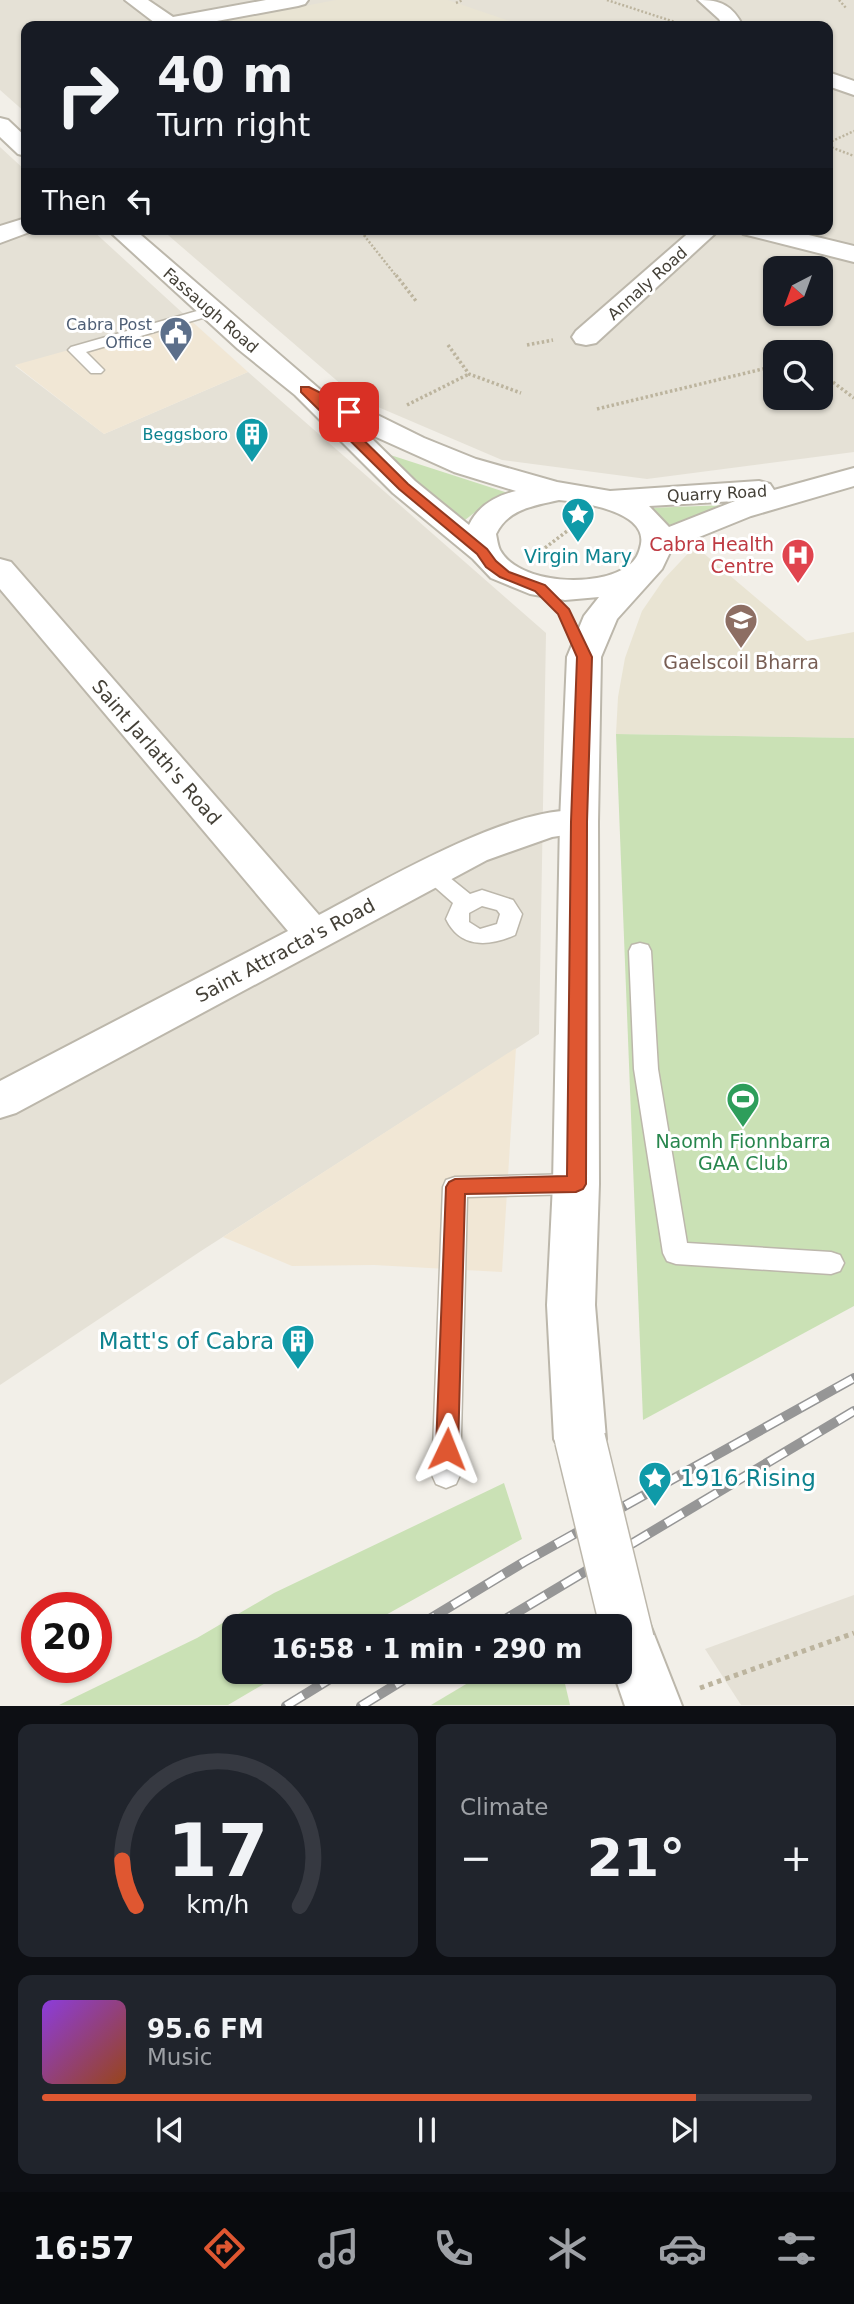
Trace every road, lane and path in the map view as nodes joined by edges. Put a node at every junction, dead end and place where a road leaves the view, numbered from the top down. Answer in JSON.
{"nodes":[{"id":1,"x":135,"y":0,"type":"edge"},
{"id":2,"x":298,"y":0,"type":"edge"},
{"id":3,"x":463,"y":0,"type":"edge"},
{"id":4,"x":708,"y":0,"type":"edge"},
{"id":5,"x":839,"y":0,"type":"edge"},
{"id":6,"x":608,"y":1,"type":"edge"},
{"id":7,"x":456,"y":3,"type":"dead end"},
{"id":8,"x":846,"y":8,"type":"dead end"},
{"id":9,"x":165,"y":21,"type":"edge"},
{"id":10,"x":191,"y":21,"type":"edge"},
{"id":11,"x":671,"y":21,"type":"edge"},
{"id":12,"x":730,"y":21,"type":"edge"},
{"id":13,"x":833,"y":81,"type":"edge"},
{"id":14,"x":854,"y":88,"type":"edge"},
{"id":15,"x":0,"y":125,"type":"edge"},
{"id":16,"x":854,"y":131,"type":"edge"},
{"id":17,"x":833,"y":142,"type":"edge"},
{"id":18,"x":21,"y":144,"type":"edge"},
{"id":19,"x":833,"y":147,"type":"edge"},
{"id":20,"x":854,"y":156,"type":"edge"},
{"id":21,"x":21,"y":227,"type":"edge"},
{"id":22,"x":0,"y":235,"type":"edge"},
{"id":23,"x":126,"y":235,"type":"edge"},
{"id":24,"x":701,"y":235,"type":"edge"},
{"id":25,"x":776,"y":235,"type":"edge"},
{"id":26,"x":364,"y":236,"type":"edge"},
{"id":27,"x":854,"y":254,"type":"edge"},
{"id":28,"x":416,"y":301,"type":"dead end"},
{"id":29,"x":211,"y":311,"type":"junction"},
{"id":30,"x":586,"y":337,"type":"dead end"},
{"id":31,"x":447,"y":345,"type":"dead end"},
{"id":32,"x":763,"y":369,"type":"edge"},
{"id":33,"x":96,"y":370,"type":"dead end"},
{"id":34,"x":469,"y":374,"type":"junction"},
{"id":35,"x":833,"y":382,"type":"edge"},
{"id":36,"x":305,"y":389,"type":"junction"},
{"id":37,"x":521,"y":393,"type":"dead end"},
{"id":38,"x":854,"y":398,"type":"edge"},
{"id":39,"x":597,"y":409,"type":"dead end"},
{"id":40,"x":370,"y":424,"type":"junction"},
{"id":41,"x":854,"y":477,"type":"edge"},
{"id":42,"x":820,"y":487,"type":"junction"},
{"id":43,"x":559,"y":491,"type":"junction"},
{"id":44,"x":608,"y":498,"type":"junction"},
{"id":45,"x":657,"y":543,"type":"junction"},
{"id":46,"x":482,"y":552,"type":"junction"},
{"id":47,"x":0,"y":569,"type":"edge"},
{"id":48,"x":505,"y":575,"type":"junction"},
{"id":49,"x":635,"y":577,"type":"junction"},
{"id":50,"x":540,"y":588,"type":"junction"},
{"id":51,"x":14,"y":606,"type":"edge"},
{"id":52,"x":584,"y":657,"type":"junction"},
{"id":53,"x":579,"y":822,"type":"junction"},
{"id":54,"x":431,"y":874,"type":"junction"},
{"id":55,"x":466,"y":902,"type":"dead end"},
{"id":56,"x":313,"y":934,"type":"junction"},
{"id":57,"x":640,"y":951,"type":"dead end"},
{"id":58,"x":0,"y":1101,"type":"edge"},
{"id":59,"x":576,"y":1184,"type":"junction"},
{"id":60,"x":831,"y":1262,"type":"dead end"},
{"id":61,"x":446,"y":1475,"type":"dead end"},
{"id":62,"x":854,"y":1633,"type":"edge"},
{"id":63,"x":654,"y":1705,"type":"edge"}],
"edges":[{"from":1,"to":9,"type":"street"},
{"from":2,"to":10,"type":"street"},
{"from":3,"to":7,"type":"path"},
{"from":4,"to":12,"type":"street"},
{"from":5,"to":8,"type":"path"},
{"from":6,"to":11,"type":"path"},
{"from":13,"to":14,"type":"street"},
{"from":15,"to":18,"type":"street"},
{"from":16,"to":17,"type":"path"},
{"from":19,"to":20,"type":"path"},
{"from":21,"to":22,"type":"street"},
{"from":23,"to":29,"type":"street","name":"Fassaugh Road"},
{"from":24,"to":30,"type":"street","name":"Annaly Road"},
{"from":25,"to":27,"type":"street"},
{"from":26,"to":28,"type":"path"},
{"from":29,"to":33,"type":"lane"},
{"from":29,"to":36,"type":"street","name":"Fassaugh Road"},
{"from":31,"to":34,"type":"path"},
{"from":32,"to":39,"type":"path"},
{"from":34,"to":37,"type":"path"},
{"from":34,"to":40,"type":"path"},
{"from":35,"to":38,"type":"path"},
{"from":36,"to":40,"type":"street","name":"Fassaugh Road"},
{"from":36,"to":46,"type":"street","name":"Fassaugh Road"},
{"from":40,"to":43,"type":"street","name":"Fassaugh Road"},
{"from":41,"to":42,"type":"street","name":"Quarry Road"},
{"from":42,"to":44,"type":"street","name":"Quarry Road"},
{"from":42,"to":45,"type":"street","name":"Quarry Road"},
{"from":43,"to":44,"type":"street"},
{"from":43,"to":46,"type":"street"},
{"from":44,"to":45,"type":"street"},
{"from":44,"to":48,"type":"path"},
{"from":45,"to":49,"type":"street"},
{"from":46,"to":48,"type":"street","name":"Fassaugh Road"},
{"from":47,"to":51,"type":"street","name":"Saint Jarlath's Road"},
{"from":48,"to":50,"type":"street"},
{"from":49,"to":50,"type":"street"},
{"from":49,"to":52,"type":"street"},
{"from":50,"to":52,"type":"street"},
{"from":51,"to":56,"type":"street","name":"Saint Jarlath's Road"},
{"from":52,"to":53,"type":"street"},
{"from":53,"to":54,"type":"street","name":"Saint Attracta's Road"},
{"from":53,"to":59,"type":"street"},
{"from":54,"to":55,"type":"lane"},
{"from":54,"to":56,"type":"street","name":"Saint Attracta's Road"},
{"from":56,"to":58,"type":"street","name":"Saint Attracta's Road"},
{"from":57,"to":60,"type":"lane"},
{"from":59,"to":61,"type":"lane"},
{"from":59,"to":63,"type":"street","bridge":true},
{"from":62,"to":63,"type":"path"}]}
